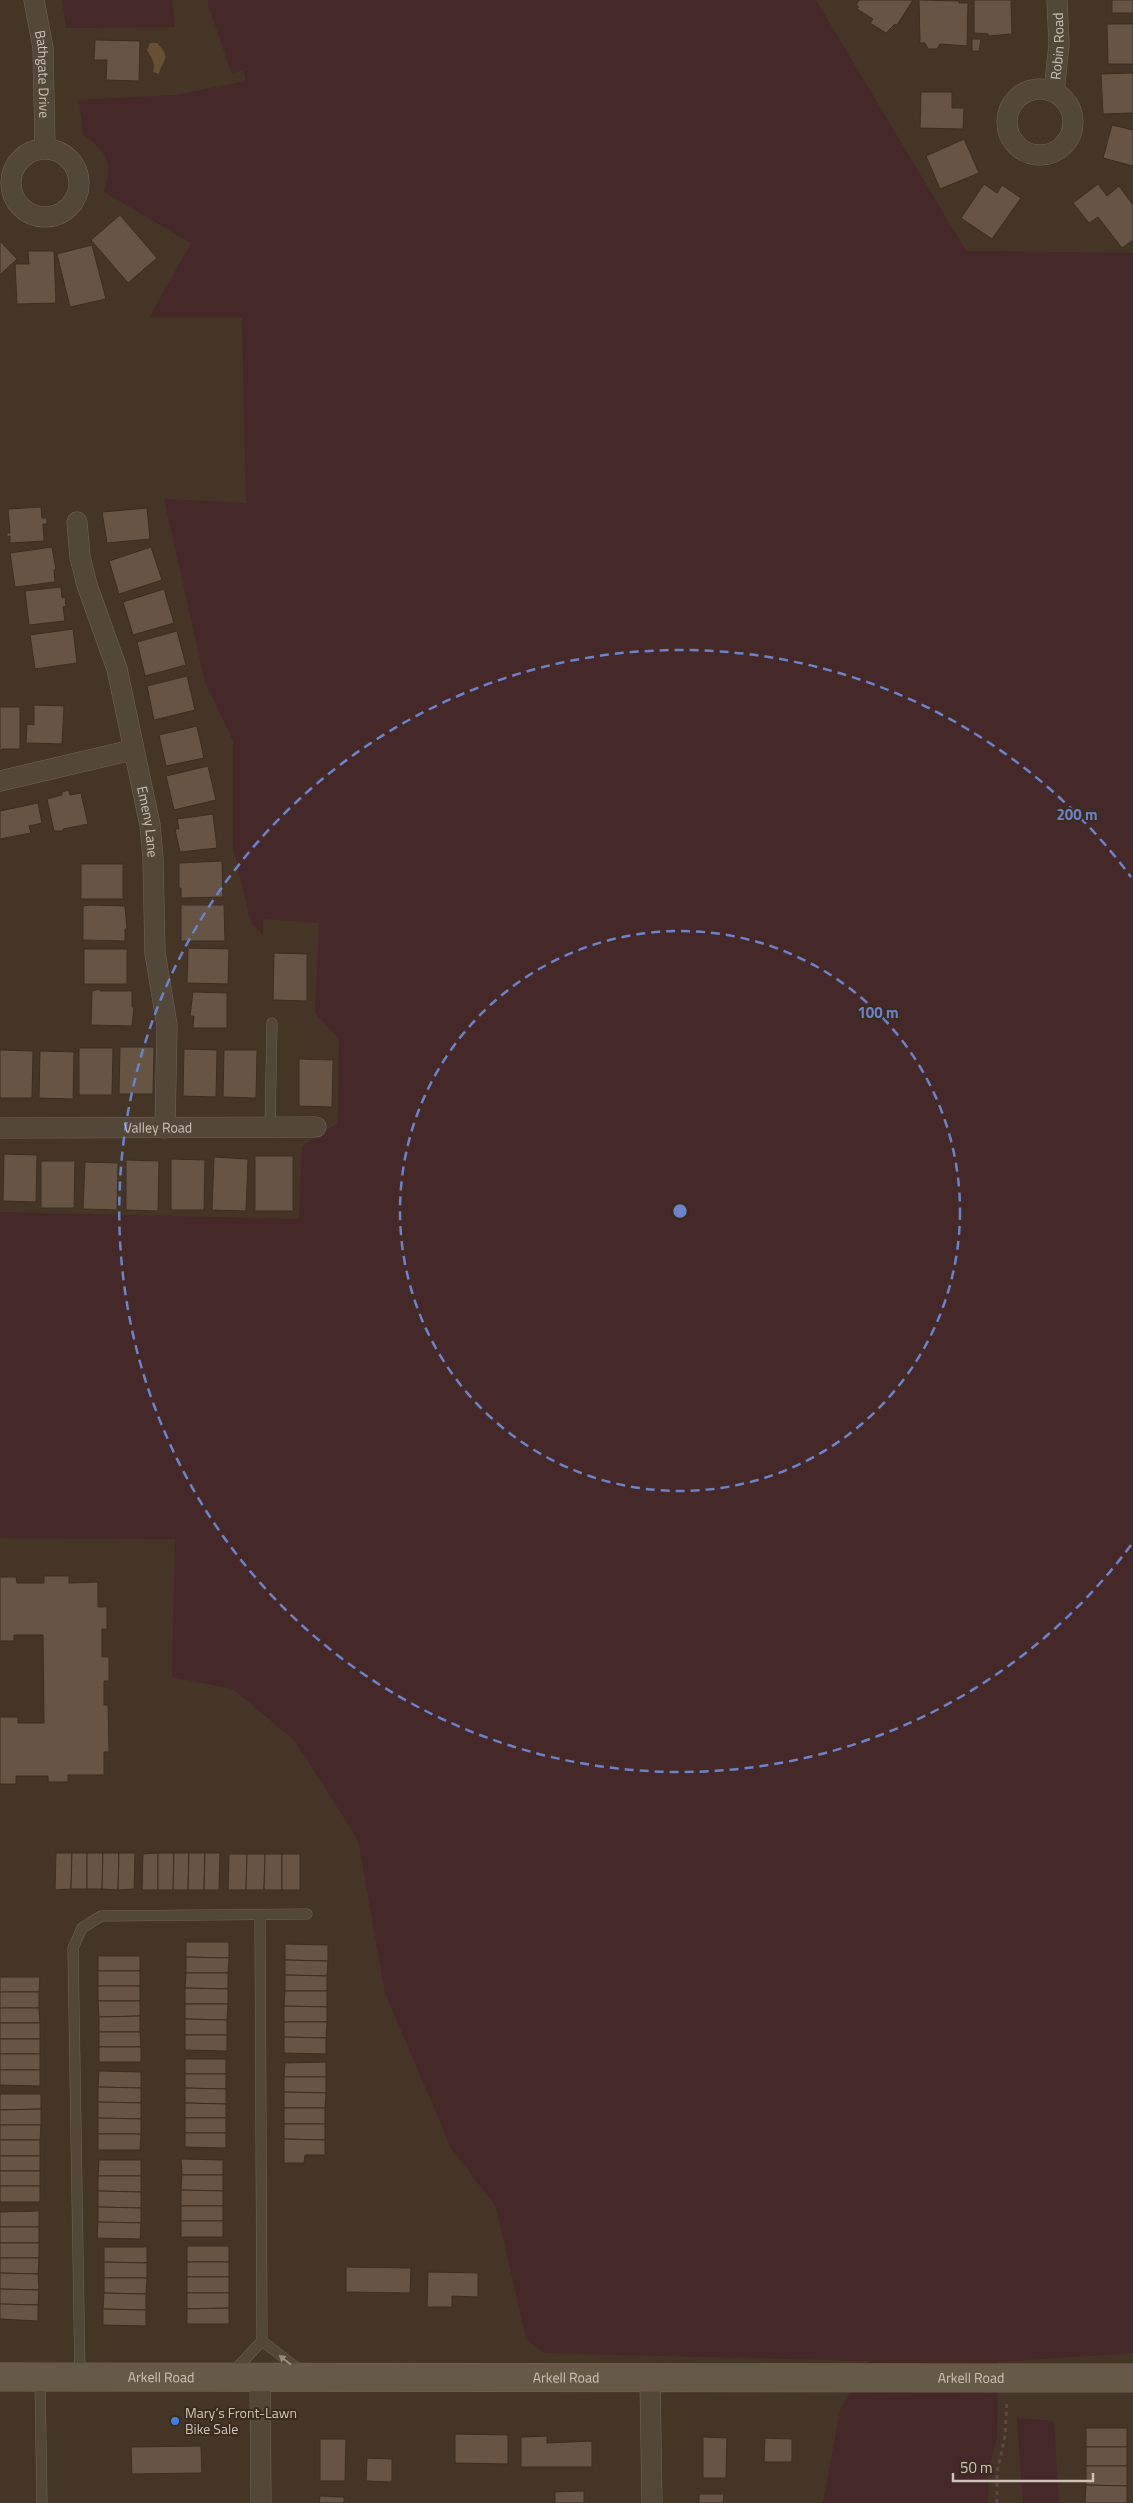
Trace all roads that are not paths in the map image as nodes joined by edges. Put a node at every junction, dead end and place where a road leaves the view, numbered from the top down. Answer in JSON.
{"nodes":[{"id":1,"x":34,"y":0,"type":"edge"},
{"id":2,"x":1057,"y":0,"type":"edge"},
{"id":3,"x":1054,"y":92,"type":"dead end"},
{"id":4,"x":45,"y":148,"type":"dead end"},
{"id":5,"x":77,"y":522,"type":"dead end"},
{"id":6,"x":132,"y":750,"type":"junction"},
{"id":7,"x":0,"y":781,"type":"edge"},
{"id":8,"x":272,"y":1023,"type":"dead end"},
{"id":9,"x":316,"y":1127,"type":"dead end"},
{"id":10,"x":0,"y":1128,"type":"edge"},
{"id":11,"x":165,"y":1128,"type":"junction"},
{"id":12,"x":270,"y":1128,"type":"junction"},
{"id":13,"x":307,"y":1914,"type":"dead end"},
{"id":14,"x":260,"y":1915,"type":"junction"},
{"id":15,"x":262,"y":2341,"type":"junction"},
{"id":16,"x":0,"y":2377,"type":"edge"},
{"id":17,"x":40,"y":2377,"type":"junction"},
{"id":18,"x":80,"y":2378,"type":"junction"},
{"id":19,"x":227,"y":2378,"type":"junction"},
{"id":20,"x":260,"y":2378,"type":"junction"},
{"id":21,"x":309,"y":2378,"type":"junction"},
{"id":22,"x":1133,"y":2378,"type":"edge"},
{"id":23,"x":650,"y":2379,"type":"junction"},
{"id":24,"x":42,"y":2503,"type":"edge"},
{"id":25,"x":261,"y":2503,"type":"edge"},
{"id":26,"x":652,"y":2503,"type":"edge"}],
"edges":[{"from":1,"to":4,"type":"street","name":"Bathgate Drive"},
{"from":2,"to":3,"type":"street","name":"Robin Road"},
{"from":5,"to":6,"type":"street","name":"Emeny Lane"},
{"from":6,"to":7,"type":"street"},
{"from":6,"to":11,"type":"street","name":"Emeny Lane"},
{"from":8,"to":12,"type":"lane"},
{"from":9,"to":12,"type":"street","name":"Valley Road"},
{"from":10,"to":11,"type":"street","name":"Valley Road"},
{"from":11,"to":12,"type":"street","name":"Valley Road"},
{"from":13,"to":14,"type":"lane"},
{"from":14,"to":15,"type":"lane"},
{"from":14,"to":18,"type":"lane"},
{"from":15,"to":19,"type":"lane"},
{"from":21,"to":15,"type":"lane","one_way":true},
{"from":16,"to":17,"type":"main road","name":"Arkell Road"},
{"from":17,"to":18,"type":"main road","name":"Arkell Road"},
{"from":17,"to":24,"type":"lane"},
{"from":18,"to":19,"type":"main road","name":"Arkell Road"},
{"from":19,"to":20,"type":"main road","name":"Arkell Road"},
{"from":20,"to":21,"type":"main road","name":"Arkell Road"},
{"from":20,"to":25,"type":"street"},
{"from":21,"to":23,"type":"main road","name":"Arkell Road"},
{"from":22,"to":23,"type":"main road","name":"Arkell Road"},
{"from":23,"to":26,"type":"street"}]}
